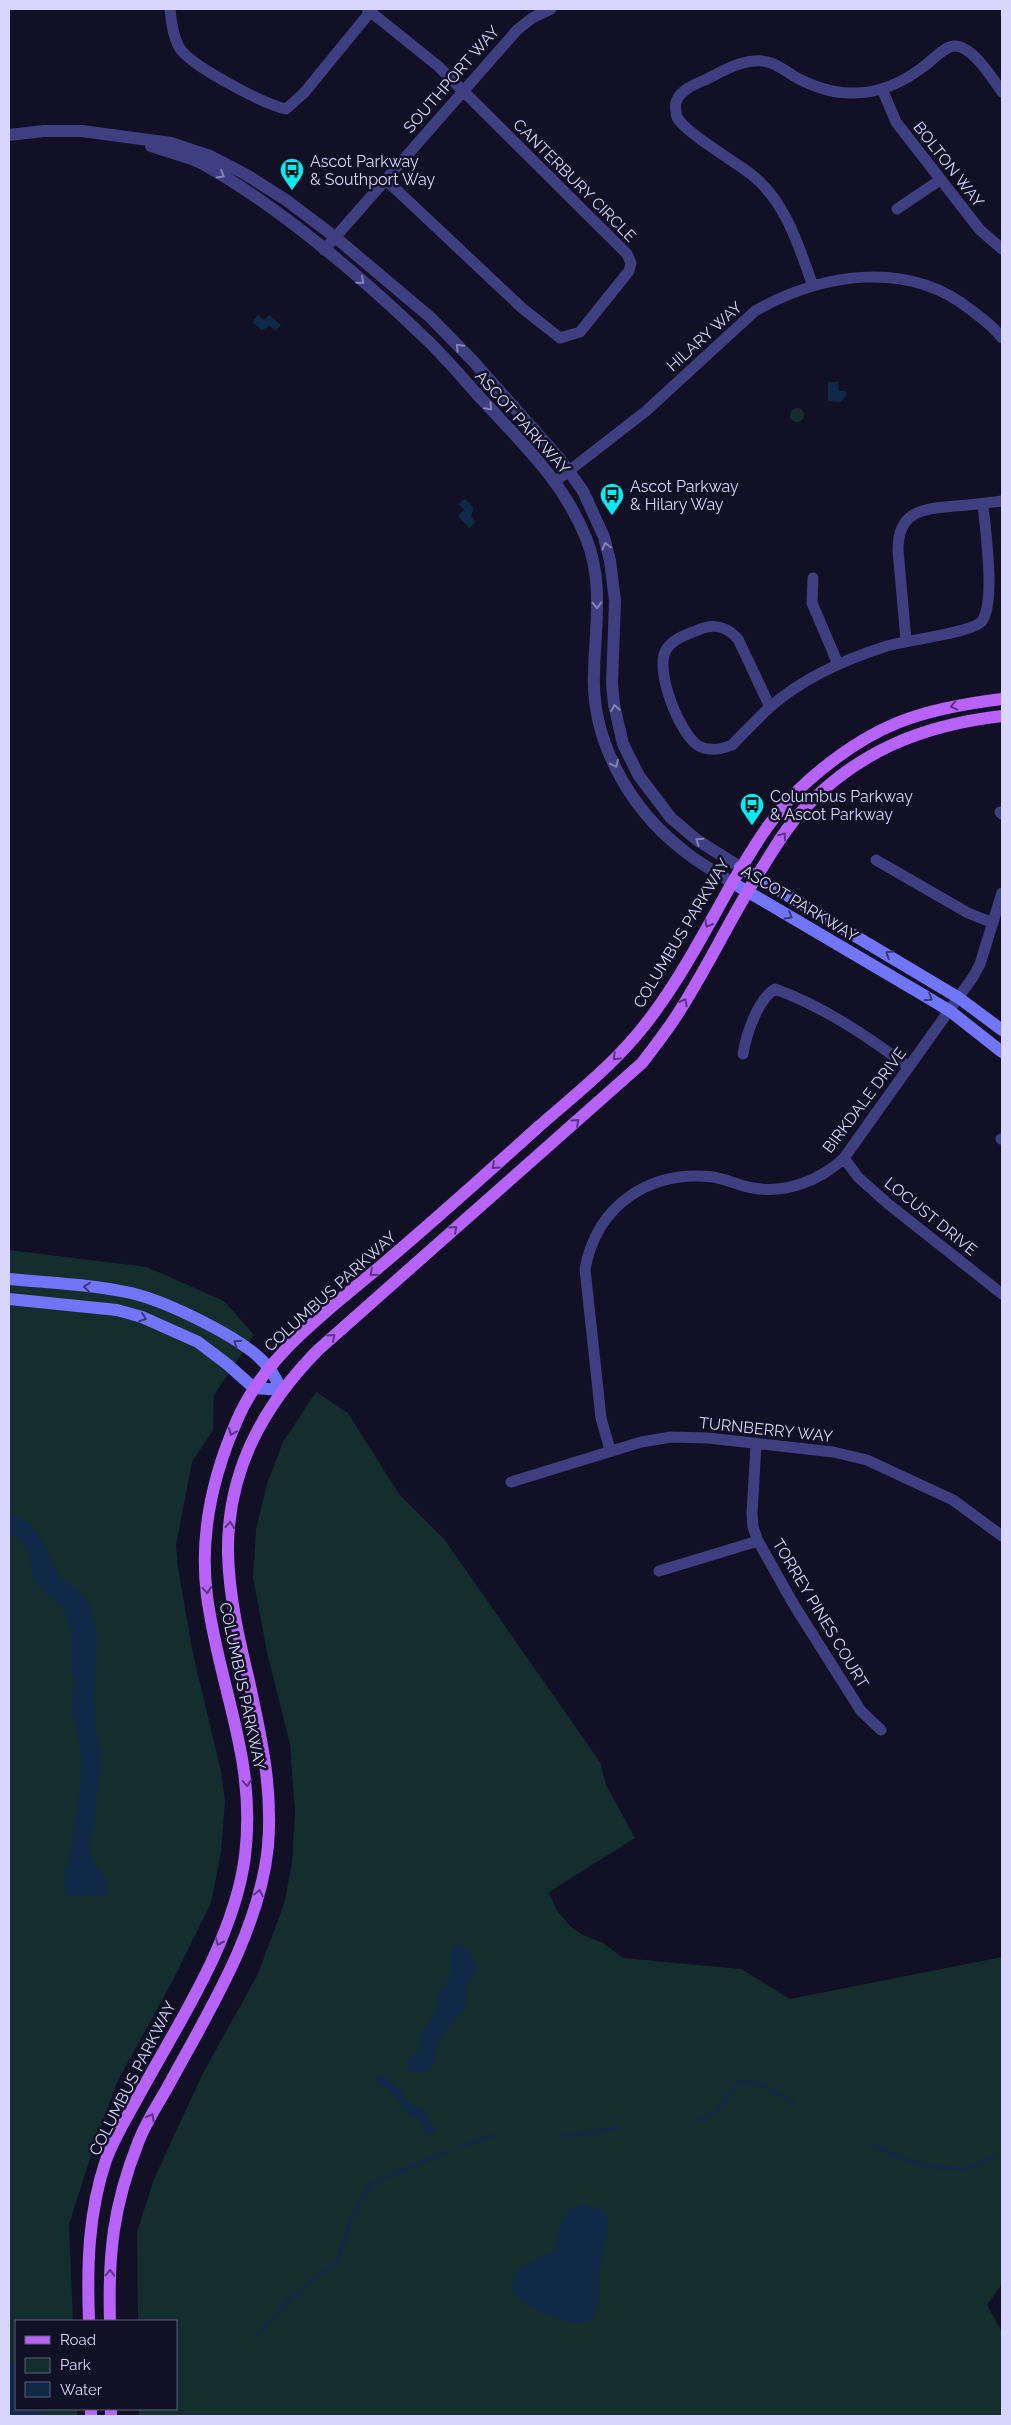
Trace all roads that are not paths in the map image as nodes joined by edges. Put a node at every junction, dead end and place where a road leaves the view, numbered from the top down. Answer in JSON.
{"nodes":[{"id":1,"x":170,"y":9,"type":"edge"},
{"id":2,"x":551,"y":9,"type":"edge"},
{"id":3,"x":369,"y":10,"type":"edge"},
{"id":4,"x":882,"y":89,"type":"junction"},
{"id":5,"x":463,"y":90,"type":"junction"},
{"id":6,"x":1002,"y":92,"type":"edge"},
{"id":7,"x":9,"y":135,"type":"edge"},
{"id":8,"x":127,"y":138,"type":"junction"},
{"id":9,"x":385,"y":179,"type":"junction"},
{"id":10,"x":940,"y":180,"type":"junction"},
{"id":11,"x":897,"y":209,"type":"dead end"},
{"id":12,"x":335,"y":237,"type":"junction"},
{"id":13,"x":324,"y":250,"type":"junction"},
{"id":14,"x":1002,"y":250,"type":"edge"},
{"id":15,"x":813,"y":286,"type":"junction"},
{"id":16,"x":1002,"y":338,"type":"edge"},
{"id":17,"x":570,"y":470,"type":"junction"},
{"id":18,"x":556,"y":481,"type":"junction"},
{"id":19,"x":1002,"y":501,"type":"edge"},
{"id":20,"x":983,"y":504,"type":"junction"},
{"id":21,"x":813,"y":578,"type":"dead end"},
{"id":22,"x":906,"y":640,"type":"junction"},
{"id":23,"x":838,"y":664,"type":"junction"},
{"id":24,"x":1002,"y":699,"type":"edge"},
{"id":25,"x":770,"y":707,"type":"junction"},
{"id":26,"x":1002,"y":716,"type":"edge"},
{"id":27,"x":876,"y":860,"type":"dead end"},
{"id":28,"x":740,"y":867,"type":"junction"},
{"id":29,"x":757,"y":877,"type":"junction"},
{"id":30,"x":733,"y":883,"type":"junction"},
{"id":31,"x":747,"y":891,"type":"junction"},
{"id":32,"x":1002,"y":893,"type":"edge"},
{"id":33,"x":993,"y":924,"type":"junction"},
{"id":34,"x":960,"y":998,"type":"junction"},
{"id":35,"x":950,"y":1012,"type":"junction"},
{"id":36,"x":1002,"y":1030,"type":"edge"},
{"id":37,"x":1002,"y":1052,"type":"edge"},
{"id":38,"x":743,"y":1054,"type":"dead end"},
{"id":39,"x":909,"y":1067,"type":"junction"},
{"id":40,"x":844,"y":1158,"type":"junction"},
{"id":41,"x":9,"y":1279,"type":"edge"},
{"id":42,"x":1002,"y":1294,"type":"edge"},
{"id":43,"x":9,"y":1299,"type":"edge"},
{"id":44,"x":268,"y":1367,"type":"junction"},
{"id":45,"x":254,"y":1388,"type":"junction"},
{"id":46,"x":282,"y":1390,"type":"junction"},
{"id":47,"x":756,"y":1444,"type":"junction"},
{"id":48,"x":610,"y":1450,"type":"junction"},
{"id":49,"x":511,"y":1482,"type":"dead end"},
{"id":50,"x":1002,"y":1536,"type":"edge"},
{"id":51,"x":758,"y":1541,"type":"junction"},
{"id":52,"x":659,"y":1571,"type":"dead end"},
{"id":53,"x":881,"y":1730,"type":"dead end"},
{"id":54,"x":89,"y":2320,"type":"edge"},
{"id":55,"x":110,"y":2320,"type":"edge"}],
"edges":[{"from":1,"to":3,"type":"street"},
{"from":2,"to":5,"type":"street","name":"SOUTHPORT WAY"},
{"from":3,"to":5,"type":"street"},
{"from":4,"to":6,"type":"street"},
{"from":4,"to":10,"type":"street","name":"BOLTON WAY"},
{"from":4,"to":15,"type":"street"},
{"from":5,"to":9,"type":"street","name":"SOUTHPORT WAY"},
{"from":5,"to":9,"type":"street","name":"CANTERBURY CIRCLE"},
{"from":7,"to":8,"type":"street","name":"ASCOT PARKWAY"},
{"from":8,"to":12,"type":"street","name":"ASCOT PARKWAY"},
{"from":8,"to":13,"type":"street","name":"ASCOT PARKWAY","one_way":true},
{"from":9,"to":12,"type":"street","name":"SOUTHPORT WAY"},
{"from":10,"to":11,"type":"street"},
{"from":10,"to":14,"type":"street","name":"BOLTON WAY"},
{"from":12,"to":13,"type":"street","name":"SOUTHPORT WAY"},
{"from":17,"to":12,"type":"street","name":"ASCOT PARKWAY","one_way":true},
{"from":13,"to":18,"type":"street","name":"ASCOT PARKWAY","one_way":true},
{"from":15,"to":16,"type":"street","name":"HILARY WAY"},
{"from":15,"to":17,"type":"street","name":"HILARY WAY"},
{"from":17,"to":18,"type":"street","name":"HILARY WAY"},
{"from":28,"to":17,"type":"street","name":"ASCOT PARKWAY","one_way":true},
{"from":18,"to":30,"type":"street","name":"ASCOT PARKWAY","one_way":true},
{"from":19,"to":20,"type":"street"},
{"from":20,"to":22,"type":"street"},
{"from":20,"to":22,"type":"street"},
{"from":21,"to":23,"type":"street"},
{"from":22,"to":23,"type":"street"},
{"from":23,"to":25,"type":"street"},
{"from":24,"to":28,"type":"main road","name":"COLUMBUS PARKWAY","one_way":true},
{"from":25,"to":25,"type":"street"},
{"from":29,"to":26,"type":"main road","name":"COLUMBUS PARKWAY","one_way":true},
{"from":27,"to":33,"type":"street"},
{"from":28,"to":29,"type":"main road","name":"ASCOT PARKWAY"},
{"from":28,"to":30,"type":"main road","name":"COLUMBUS PARKWAY"},
{"from":29,"to":31,"type":"main road","name":"COLUMBUS PARKWAY"},
{"from":34,"to":29,"type":"main road","name":"ASCOT PARKWAY","one_way":true},
{"from":30,"to":31,"type":"main road","name":"ASCOT PARKWAY"},
{"from":30,"to":44,"type":"main road","name":"COLUMBUS PARKWAY","one_way":true},
{"from":31,"to":35,"type":"main road","name":"ASCOT PARKWAY","one_way":true},
{"from":46,"to":31,"type":"main road","name":"COLUMBUS PARKWAY","one_way":true},
{"from":32,"to":33,"type":"street","name":"BIRKDALE DRIVE"},
{"from":33,"to":34,"type":"street","name":"BIRKDALE DRIVE"},
{"from":34,"to":35,"type":"street","name":"BIRKDALE DRIVE"},
{"from":34,"to":36,"type":"main road","name":"ASCOT PARKWAY"},
{"from":35,"to":37,"type":"main road","name":"ASCOT PARKWAY"},
{"from":35,"to":39,"type":"street","name":"BIRKDALE DRIVE"},
{"from":38,"to":39,"type":"street"},
{"from":39,"to":40,"type":"street","name":"BIRKDALE DRIVE"},
{"from":40,"to":42,"type":"street","name":"LOCUST DRIVE"},
{"from":40,"to":48,"type":"street","name":"BIRKDALE DRIVE"},
{"from":44,"to":41,"type":"main road","one_way":true},
{"from":43,"to":45,"type":"main road","one_way":true},
{"from":44,"to":45,"type":"main road","name":"COLUMBUS PARKWAY"},
{"from":44,"to":46,"type":"main road"},
{"from":45,"to":46,"type":"main road"},
{"from":45,"to":54,"type":"main road","name":"COLUMBUS PARKWAY","one_way":true},
{"from":55,"to":46,"type":"main road","name":"COLUMBUS PARKWAY","one_way":true},
{"from":47,"to":48,"type":"street","name":"TURNBERRY WAY"},
{"from":47,"to":50,"type":"street","name":"TURNBERRY WAY"},
{"from":47,"to":51,"type":"street","name":"TORREY PINES COURT"},
{"from":48,"to":49,"type":"street","name":"TURNBERRY WAY"},
{"from":51,"to":52,"type":"street"},
{"from":51,"to":53,"type":"street","name":"TORREY PINES COURT"}]}
